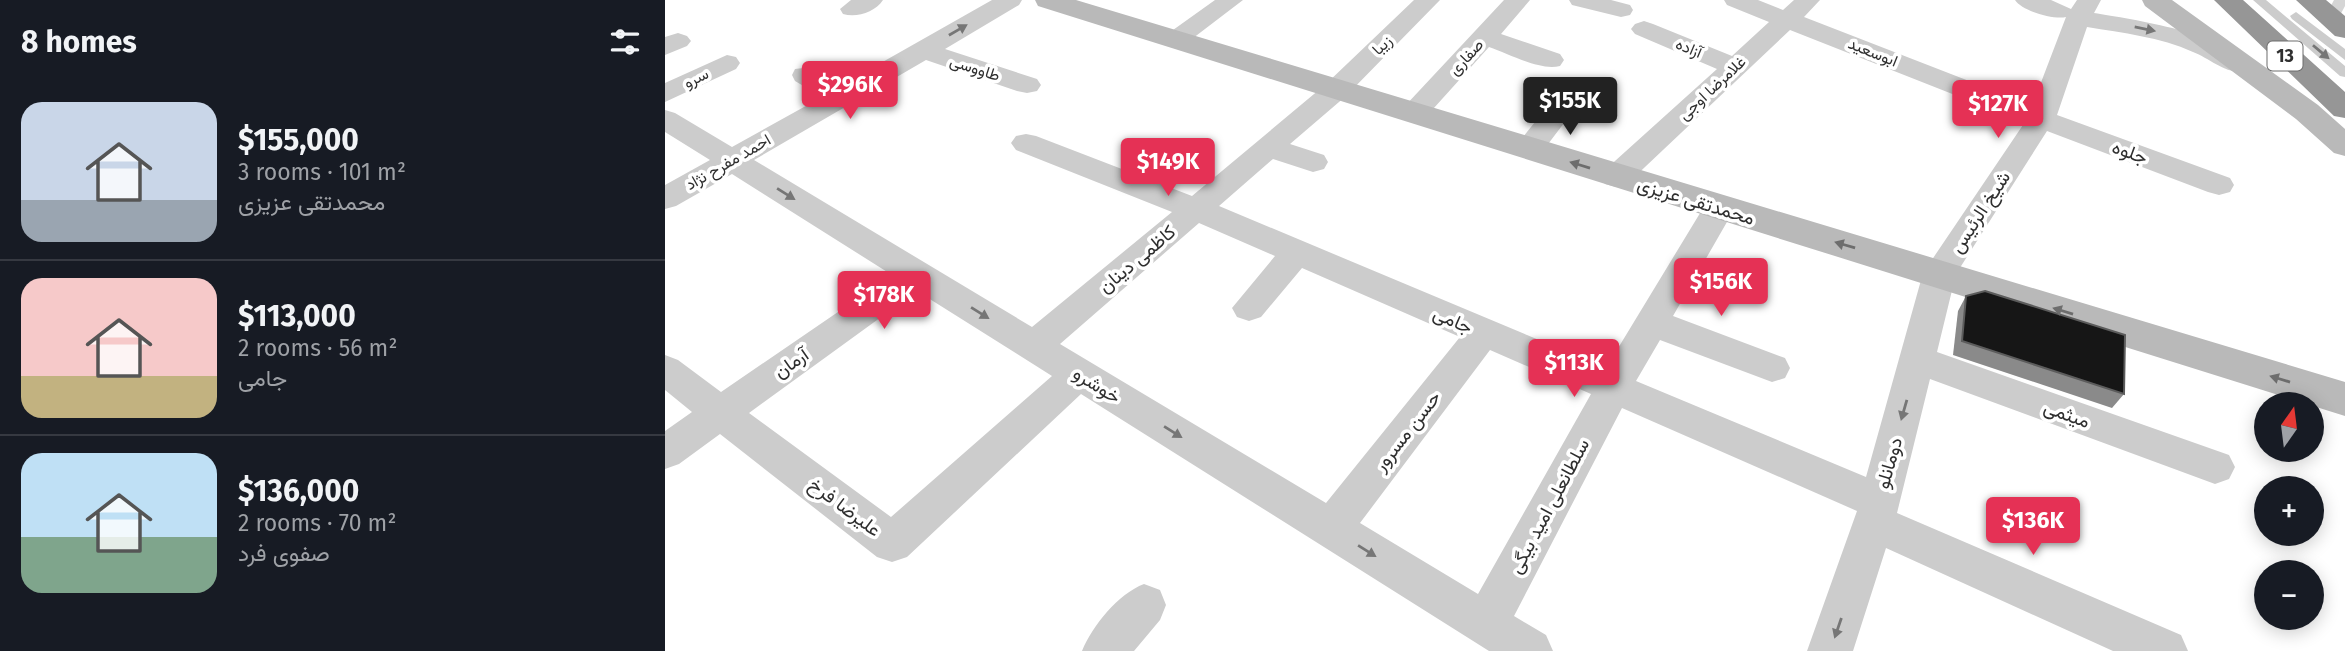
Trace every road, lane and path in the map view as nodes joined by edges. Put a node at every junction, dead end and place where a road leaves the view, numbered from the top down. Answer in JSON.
{"nodes":[{"id":1,"x":1010,"y":0,"type":"edge"},
{"id":2,"x":1048,"y":0,"type":"edge"},
{"id":3,"x":1231,"y":0,"type":"edge"},
{"id":4,"x":1428,"y":0,"type":"edge"},
{"id":5,"x":1518,"y":0,"type":"edge"},
{"id":6,"x":1581,"y":0,"type":"edge"},
{"id":7,"x":1737,"y":0,"type":"edge"},
{"id":8,"x":2027,"y":0,"type":"edge"},
{"id":9,"x":2155,"y":0,"type":"edge"},
{"id":10,"x":2176,"y":0,"type":"edge"},
{"id":11,"x":2227,"y":0,"type":"edge"},
{"id":12,"x":2259,"y":0,"type":"edge"},
{"id":13,"x":2277,"y":0,"type":"edge"},
{"id":14,"x":2309,"y":0,"type":"edge"},
{"id":15,"x":1799,"y":9,"type":"edge"},
{"id":16,"x":1621,"y":10,"type":"dead end"},
{"id":17,"x":2076,"y":10,"type":"edge"},
{"id":18,"x":1644,"y":29,"type":"dead end"},
{"id":19,"x":2345,"y":30,"type":"edge"},
{"id":20,"x":1483,"y":37,"type":"junction"},
{"id":21,"x":1175,"y":40,"type":"junction"},
{"id":22,"x":923,"y":50,"type":"junction"},
{"id":23,"x":2231,"y":55,"type":"junction"},
{"id":24,"x":2345,"y":56,"type":"edge"},
{"id":25,"x":1551,"y":60,"type":"dead end"},
{"id":26,"x":727,"y":63,"type":"dead end"},
{"id":27,"x":1735,"y":67,"type":"junction"},
{"id":28,"x":2345,"y":73,"type":"edge"},
{"id":29,"x":805,"y":75,"type":"dead end"},
{"id":30,"x":1027,"y":85,"type":"dead end"},
{"id":31,"x":1336,"y":90,"type":"junction"},
{"id":32,"x":665,"y":94,"type":"edge"},
{"id":33,"x":1572,"y":94,"type":"dead end"},
{"id":34,"x":842,"y":97,"type":"junction"},
{"id":35,"x":2008,"y":106,"type":"dead end"},
{"id":36,"x":2345,"y":110,"type":"edge"},
{"id":37,"x":2307,"y":112,"type":"junction"},
{"id":38,"x":1414,"y":113,"type":"junction"},
{"id":39,"x":665,"y":119,"type":"edge"},
{"id":40,"x":2041,"y":119,"type":"junction"},
{"id":41,"x":1027,"y":143,"type":"dead end"},
{"id":42,"x":2345,"y":146,"type":"edge"},
{"id":43,"x":1268,"y":147,"type":"junction"},
{"id":44,"x":1529,"y":149,"type":"junction"},
{"id":45,"x":732,"y":160,"type":"junction"},
{"id":46,"x":1313,"y":162,"type":"dead end"},
{"id":47,"x":1616,"y":177,"type":"junction"},
{"id":48,"x":2218,"y":185,"type":"dead end"},
{"id":49,"x":665,"y":199,"type":"edge"},
{"id":50,"x":1719,"y":208,"type":"junction"},
{"id":51,"x":1196,"y":209,"type":"junction"},
{"id":52,"x":1297,"y":252,"type":"junction"},
{"id":53,"x":1940,"y":273,"type":"junction"},
{"id":54,"x":917,"y":274,"type":"junction"},
{"id":55,"x":1249,"y":308,"type":"dead end"},
{"id":56,"x":1651,"y":322,"type":"junction"},
{"id":57,"x":1483,"y":333,"type":"junction"},
{"id":58,"x":1034,"y":346,"type":"junction"},
{"id":59,"x":1918,"y":360,"type":"junction"},
{"id":60,"x":1772,"y":368,"type":"dead end"},
{"id":61,"x":665,"y":370,"type":"edge"},
{"id":62,"x":1079,"y":374,"type":"junction"},
{"id":63,"x":1613,"y":387,"type":"junction"},
{"id":64,"x":2345,"y":399,"type":"edge"},
{"id":65,"x":720,"y":412,"type":"junction"},
{"id":66,"x":665,"y":452,"type":"edge"},
{"id":67,"x":2215,"y":467,"type":"dead end"},
{"id":68,"x":1876,"y":512,"type":"junction"},
{"id":69,"x":1331,"y":529,"type":"junction"},
{"id":70,"x":1144,"y":605,"type":"dead end"},
{"id":71,"x":1486,"y":624,"type":"junction"},
{"id":72,"x":1105,"y":651,"type":"edge"},
{"id":73,"x":1530,"y":651,"type":"edge"},
{"id":74,"x":1830,"y":651,"type":"edge"},
{"id":75,"x":2165,"y":651,"type":"edge"}],
"edges":[{"from":22,"to":1,"type":"street","name":"احمد مفرح نژاد","one_way":true},
{"from":2,"to":21,"type":"main road","name":"محمدتقی عزیزی"},
{"from":3,"to":21,"type":"street"},
{"from":4,"to":31,"type":"street","name":"زیبا"},
{"from":5,"to":20,"type":"street","name":"صفاری"},
{"from":6,"to":16,"type":"street"},
{"from":7,"to":15,"type":"street","name":"ابوسعید"},
{"from":8,"to":17,"type":"street"},
{"from":9,"to":23,"type":"main road"},
{"from":10,"to":23,"type":"main road"},
{"from":11,"to":36,"type":"highway","number":"13"},
{"from":12,"to":28,"type":"lane","one_way":true},
{"from":13,"to":24,"type":"lane"},
{"from":14,"to":19,"type":"highway"},
{"from":15,"to":27,"type":"street","name":"غلامرضا اوجی"},
{"from":15,"to":35,"type":"street","name":"ابوسعید"},
{"from":17,"to":37,"type":"street","one_way":true},
{"from":17,"to":40,"type":"street","name":"شیخ الرئیس"},
{"from":18,"to":27,"type":"street","name":"آزاده"},
{"from":20,"to":25,"type":"street"},
{"from":20,"to":38,"type":"street","name":"صفاری"},
{"from":21,"to":31,"type":"main road","name":"محمدتقی عزیزی"},
{"from":22,"to":30,"type":"street","name":"طاووسی"},
{"from":22,"to":34,"type":"street","name":"احمد مفرح نژاد"},
{"from":23,"to":37,"type":"main road"},
{"from":26,"to":32,"type":"street","name":"سرو"},
{"from":27,"to":47,"type":"street","name":"غلامرضا اوجی"},
{"from":29,"to":34,"type":"street"},
{"from":31,"to":38,"type":"main road","name":"محمدتقی عزیزی"},
{"from":31,"to":43,"type":"street","name":"کاظمی دینان"},
{"from":33,"to":44,"type":"street"},
{"from":34,"to":45,"type":"street","name":"احمد مفرح نژاد"},
{"from":37,"to":42,"type":"main road"},
{"from":38,"to":44,"type":"main road","name":"محمدتقی عزیزی"},
{"from":39,"to":45,"type":"street","name":"خوشرو"},
{"from":40,"to":48,"type":"street","name":"جلوه"},
{"from":40,"to":53,"type":"street","name":"شیخ الرئیس"},
{"from":41,"to":51,"type":"street","name":"جامی"},
{"from":43,"to":46,"type":"street"},
{"from":43,"to":51,"type":"street","name":"کاظمی دینان"},
{"from":47,"to":44,"type":"main road","name":"محمدتقی عزیزی","one_way":true},
{"from":45,"to":49,"type":"street","name":"احمد مفرح نژاد"},
{"from":45,"to":54,"type":"street","name":"خوشرو","one_way":true},
{"from":47,"to":50,"type":"main road","name":"محمدتقی عزیزی"},
{"from":53,"to":50,"type":"main road","name":"محمدتقی عزیزی","one_way":true},
{"from":50,"to":56,"type":"street","name":"سلطانعلی امید بیگی"},
{"from":51,"to":52,"type":"street","name":"جامی"},
{"from":51,"to":58,"type":"street","name":"کاظمی دینان"},
{"from":52,"to":55,"type":"street"},
{"from":52,"to":57,"type":"street","name":"جامی"},
{"from":53,"to":59,"type":"street","name":"دومانلو"},
{"from":64,"to":53,"type":"main road","name":"محمدتقی عزیزی","one_way":true},
{"from":54,"to":58,"type":"street","name":"خوشرو","one_way":true},
{"from":54,"to":65,"type":"street","name":"آرمان"},
{"from":56,"to":60,"type":"street"},
{"from":56,"to":63,"type":"street","name":"سلطانعلی امید بیگی"},
{"from":57,"to":63,"type":"street","name":"جامی"},
{"from":57,"to":69,"type":"street","name":"حسن مسرور"},
{"from":58,"to":62,"type":"street","name":"خوشرو"},
{"from":59,"to":67,"type":"street","name":"میثمی"},
{"from":59,"to":68,"type":"street","name":"دومانلو","one_way":true},
{"from":61,"to":65,"type":"street","name":"علیرضا فرخ"},
{"from":62,"to":65,"type":"street","name":"علیرضا فرخ"},
{"from":62,"to":69,"type":"street","name":"خوشرو","one_way":true},
{"from":63,"to":68,"type":"street","name":"جامی"},
{"from":63,"to":71,"type":"street","name":"سلطانعلی امید بیگی"},
{"from":65,"to":66,"type":"street","name":"آرمان"},
{"from":68,"to":74,"type":"street","name":"دومانلو","one_way":true},
{"from":68,"to":75,"type":"street","name":"جامی"},
{"from":69,"to":71,"type":"street","name":"خوشرو","one_way":true},
{"from":70,"to":72,"type":"street"},
{"from":71,"to":73,"type":"street","name":"خوشرو"}]}
